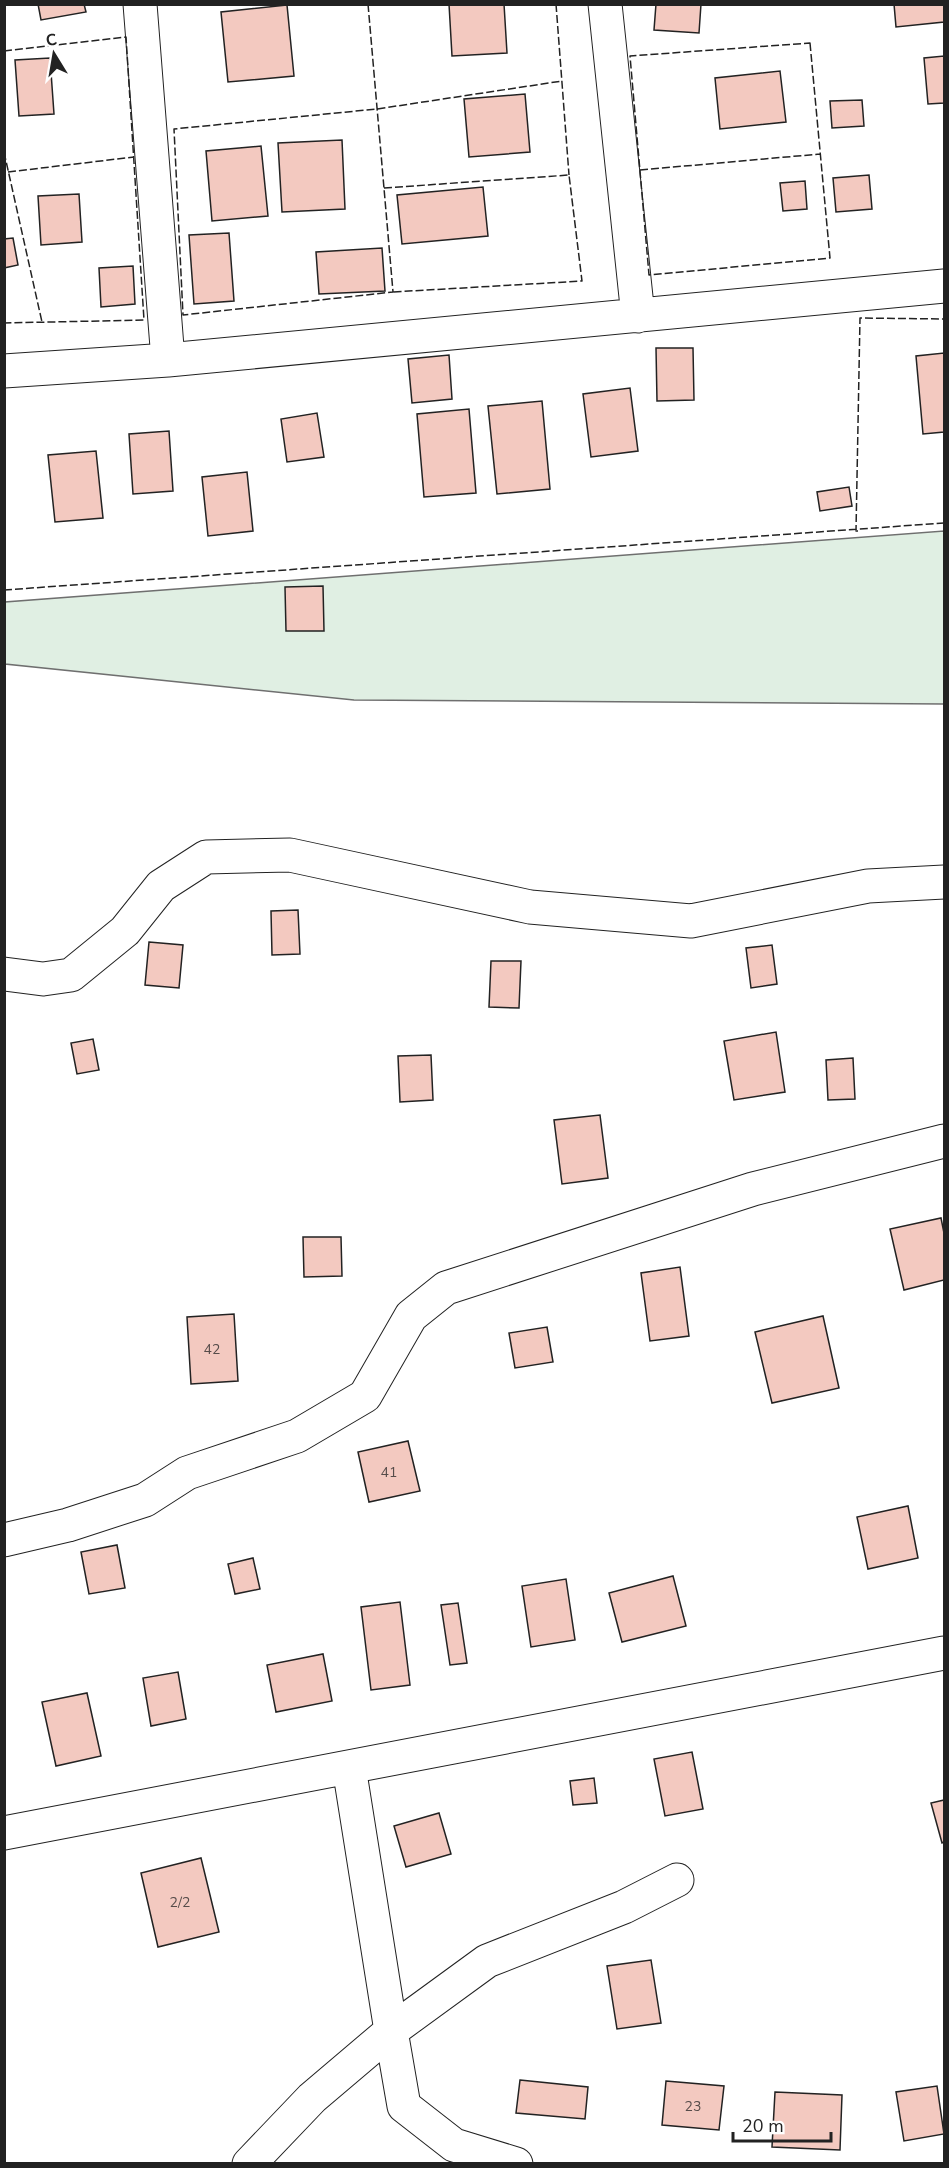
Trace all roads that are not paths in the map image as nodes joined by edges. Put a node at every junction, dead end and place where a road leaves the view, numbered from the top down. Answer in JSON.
{"nodes":[{"id":1,"x":140,"y":4,"type":"edge"},
{"id":2,"x":605,"y":4,"type":"edge"},
{"id":3,"x":945,"y":286,"type":"edge"},
{"id":4,"x":638,"y":316,"type":"junction"},
{"id":5,"x":168,"y":360,"type":"junction"},
{"id":6,"x":4,"y":371,"type":"edge"},
{"id":7,"x":945,"y":882,"type":"edge"},
{"id":8,"x":4,"y":974,"type":"edge"},
{"id":9,"x":945,"y":1141,"type":"edge"},
{"id":10,"x":4,"y":1540,"type":"edge"},
{"id":11,"x":945,"y":1653,"type":"edge"},
{"id":12,"x":348,"y":1767,"type":"junction"},
{"id":13,"x":4,"y":1833,"type":"edge"},
{"id":14,"x":677,"y":1880,"type":"dead end"},
{"id":15,"x":391,"y":2031,"type":"junction"},
{"id":16,"x":249,"y":2163,"type":"edge"},
{"id":17,"x":516,"y":2163,"type":"edge"}],
"edges":[{"from":1,"to":5,"type":"street"},
{"from":2,"to":4,"type":"street"},
{"from":3,"to":4,"type":"street"},
{"from":4,"to":5,"type":"street"},
{"from":5,"to":6,"type":"street"},
{"from":7,"to":8,"type":"street"},
{"from":9,"to":10,"type":"street"},
{"from":11,"to":12,"type":"street"},
{"from":12,"to":13,"type":"street"},
{"from":12,"to":15,"type":"street"},
{"from":14,"to":15,"type":"street"},
{"from":15,"to":16,"type":"street"},
{"from":15,"to":17,"type":"street"}]}
